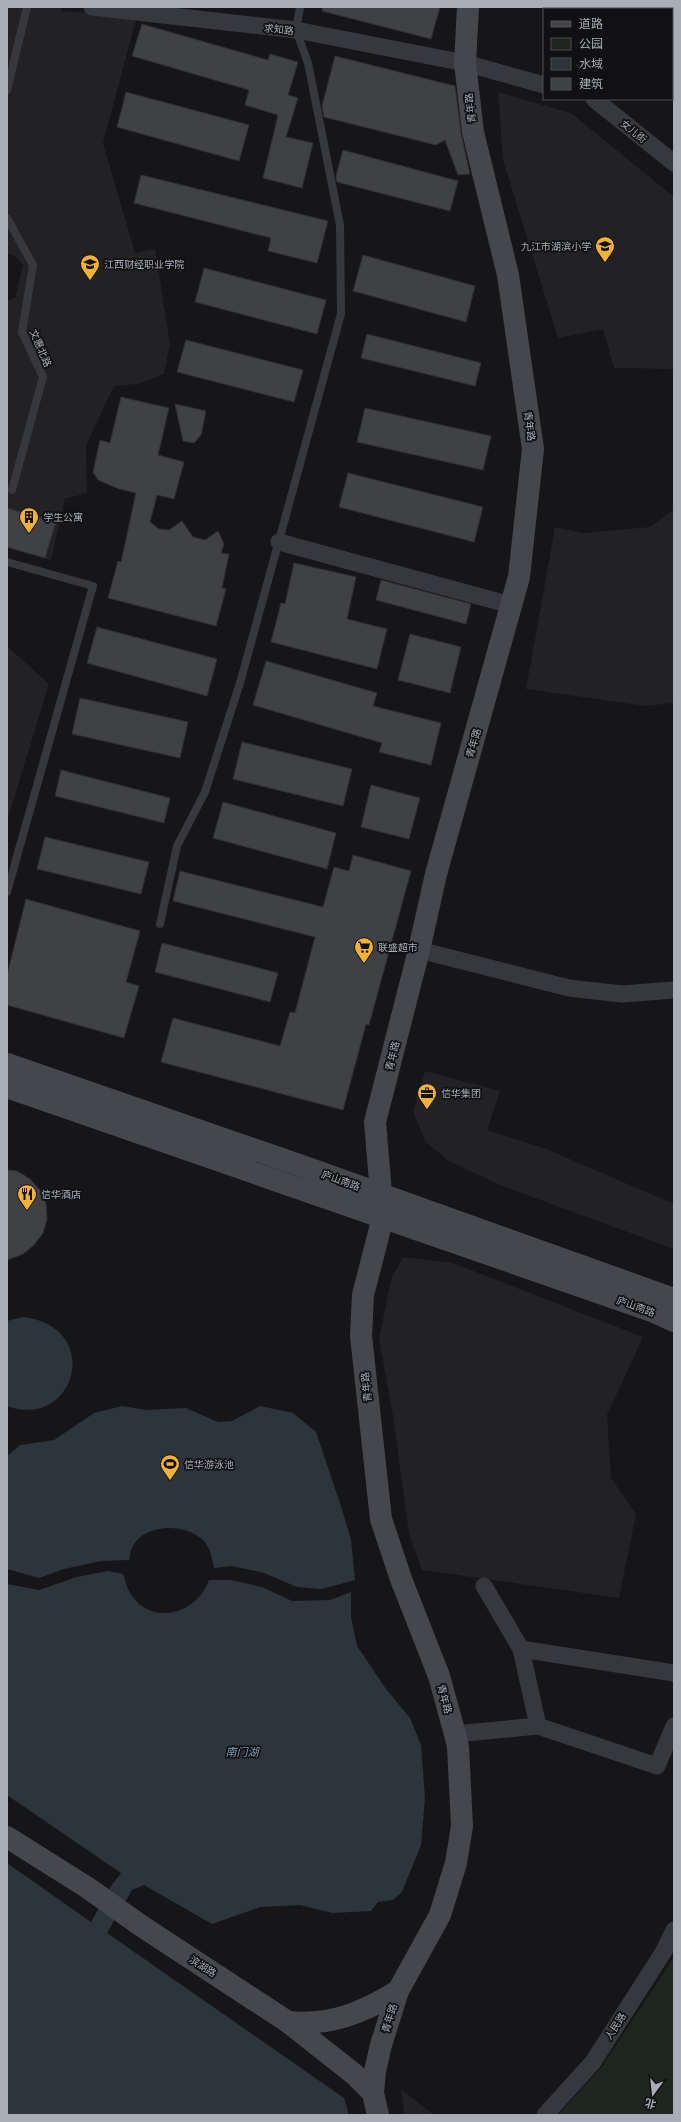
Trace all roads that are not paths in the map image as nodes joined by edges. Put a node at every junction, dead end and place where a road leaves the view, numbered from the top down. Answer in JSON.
{"nodes":[{"id":1,"x":27,"y":7,"type":"edge"},
{"id":2,"x":92,"y":7,"type":"edge"},
{"id":3,"x":300,"y":7,"type":"edge"},
{"id":4,"x":468,"y":7,"type":"edge"},
{"id":5,"x":296,"y":30,"type":"junction"},
{"id":6,"x":465,"y":63,"type":"junction"},
{"id":7,"x":543,"y":85,"type":"edge"},
{"id":8,"x":7,"y":90,"type":"edge"},
{"id":9,"x":595,"y":100,"type":"edge"},
{"id":10,"x":674,"y":163,"type":"edge"},
{"id":11,"x":7,"y":218,"type":"edge"},
{"id":12,"x":12,"y":490,"type":"dead end"},
{"id":13,"x":279,"y":542,"type":"junction"},
{"id":14,"x":7,"y":562,"type":"edge"},
{"id":15,"x":511,"y":605,"type":"junction"},
{"id":16,"x":7,"y":892,"type":"edge"},
{"id":17,"x":160,"y":924,"type":"dead end"},
{"id":18,"x":419,"y":950,"type":"junction"},
{"id":19,"x":674,"y":990,"type":"edge"},
{"id":20,"x":7,"y":1064,"type":"edge"},
{"id":21,"x":7,"y":1087,"type":"edge"},
{"id":22,"x":381,"y":1194,"type":"junction"},
{"id":23,"x":383,"y":1218,"type":"junction"},
{"id":24,"x":674,"y":1299,"type":"edge"},
{"id":25,"x":674,"y":1321,"type":"edge"},
{"id":26,"x":484,"y":1586,"type":"dead end"},
{"id":27,"x":521,"y":1649,"type":"junction"},
{"id":28,"x":674,"y":1673,"type":"edge"},
{"id":29,"x":538,"y":1726,"type":"junction"},
{"id":30,"x":674,"y":1726,"type":"edge"},
{"id":31,"x":454,"y":1734,"type":"junction"},
{"id":32,"x":7,"y":1837,"type":"edge"},
{"id":33,"x":674,"y":1930,"type":"edge"},
{"id":34,"x":398,"y":1991,"type":"junction"},
{"id":35,"x":288,"y":2022,"type":"junction"},
{"id":36,"x":373,"y":2093,"type":"junction"},
{"id":37,"x":378,"y":2115,"type":"edge"},
{"id":38,"x":545,"y":2115,"type":"edge"}],
"edges":[{"from":1,"to":8,"type":"lane"},
{"from":2,"to":5,"type":"street","name":"求知路"},
{"from":3,"to":5,"type":"lane"},
{"from":4,"to":6,"type":"main road","name":"青年路"},
{"from":5,"to":6,"type":"street","name":"求知路"},
{"from":5,"to":13,"type":"lane"},
{"from":6,"to":7,"type":"street"},
{"from":6,"to":15,"type":"main road","name":"青年路"},
{"from":9,"to":10,"type":"street","name":"女儿街"},
{"from":11,"to":12,"type":"lane","name":"文惠北路"},
{"from":13,"to":15,"type":"street"},
{"from":13,"to":17,"type":"lane"},
{"from":14,"to":16,"type":"lane"},
{"from":15,"to":18,"type":"main road","name":"青年路"},
{"from":18,"to":19,"type":"street"},
{"from":18,"to":22,"type":"main road","name":"青年路"},
{"from":20,"to":22,"type":"main road","name":"庐山南路"},
{"from":21,"to":23,"type":"main road","name":"庐山南路"},
{"from":22,"to":23,"type":"main road","name":"青年路"},
{"from":22,"to":24,"type":"main road","name":"庐山南路"},
{"from":23,"to":25,"type":"main road","name":"庐山南路"},
{"from":23,"to":31,"type":"main road","name":"青年路"},
{"from":26,"to":27,"type":"street"},
{"from":27,"to":28,"type":"street"},
{"from":27,"to":29,"type":"street"},
{"from":29,"to":30,"type":"street"},
{"from":29,"to":31,"type":"street"},
{"from":31,"to":34,"type":"main road","name":"青年路"},
{"from":32,"to":35,"type":"main road","name":"滨湖路"},
{"from":33,"to":38,"type":"street","name":"人民路"},
{"from":34,"to":35,"type":"main road"},
{"from":34,"to":36,"type":"main road","name":"青年路"},
{"from":35,"to":36,"type":"main road","name":"滨湖路"},
{"from":36,"to":37,"type":"main road"}]}
